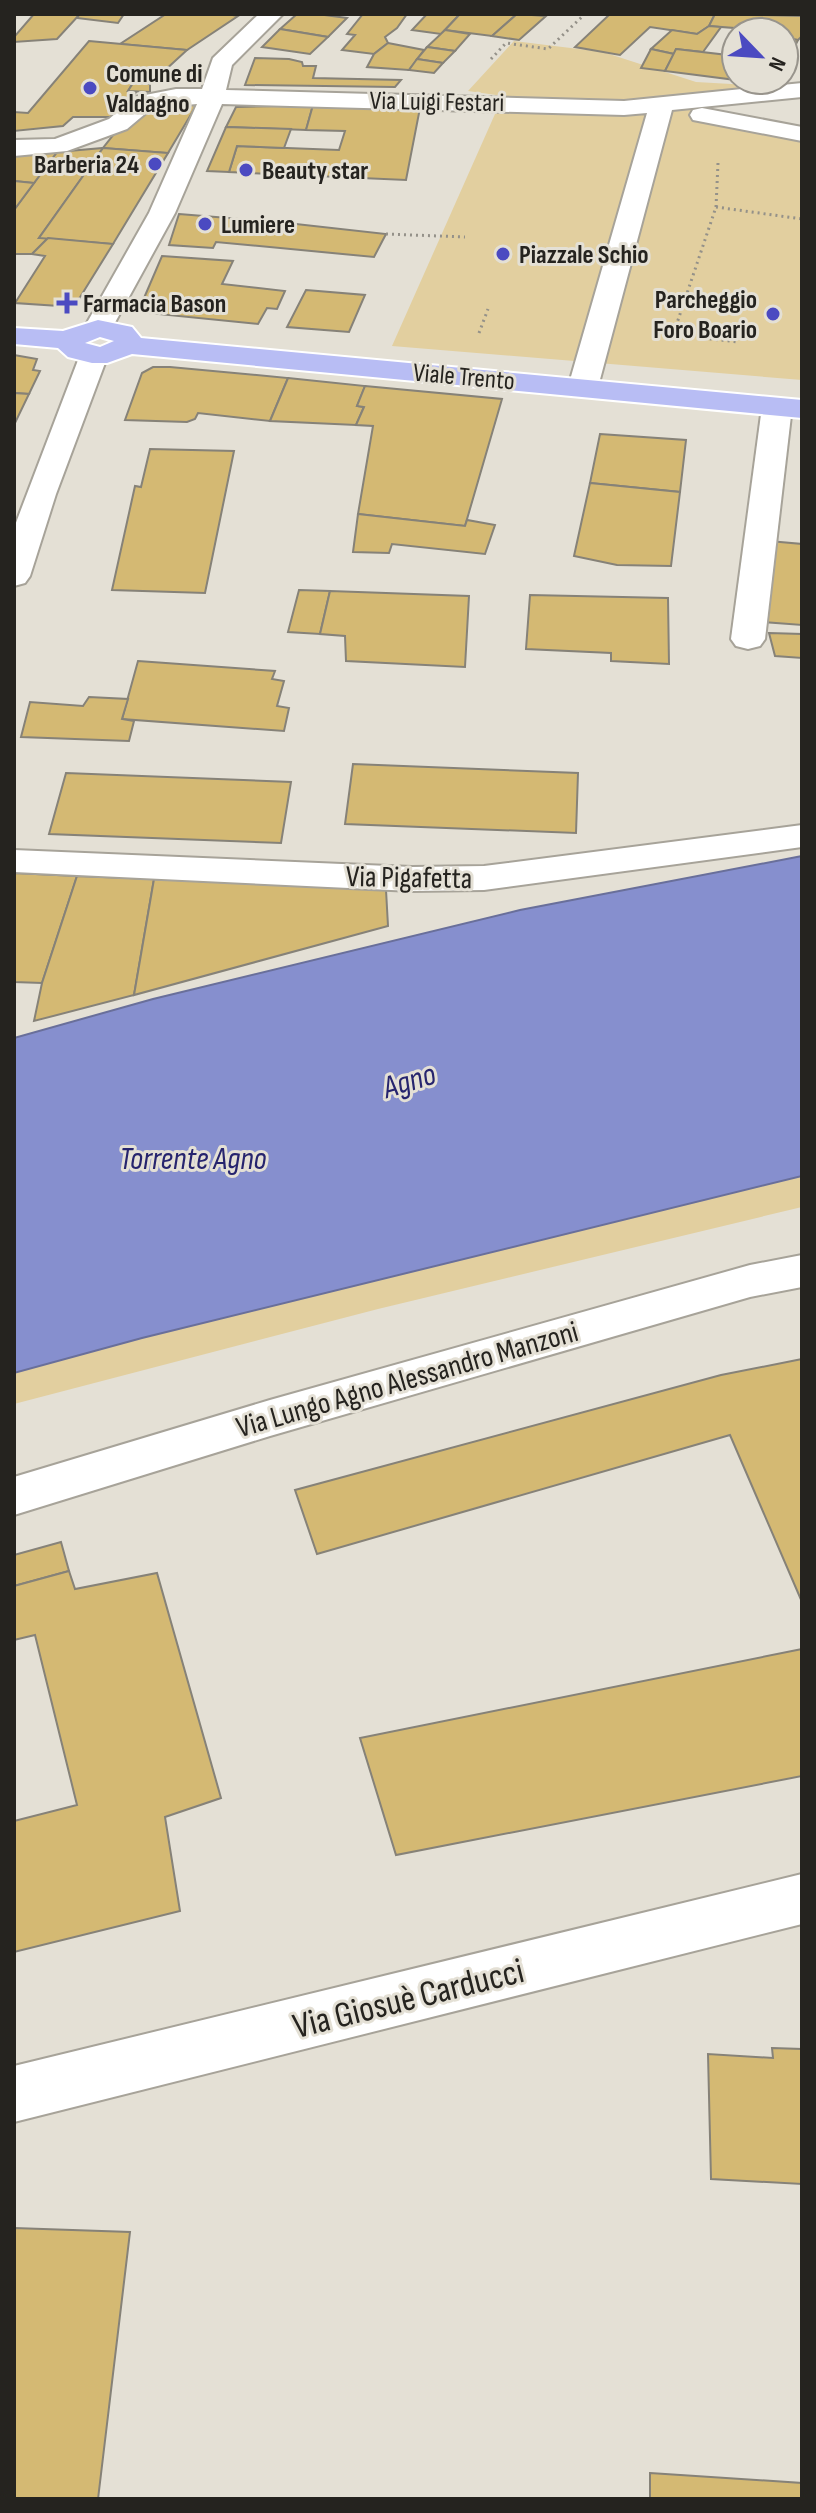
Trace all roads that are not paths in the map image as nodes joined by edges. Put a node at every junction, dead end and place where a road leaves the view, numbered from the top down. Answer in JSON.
{"nodes":[{"id":1,"x":272,"y":14,"type":"edge"},
{"id":2,"x":802,"y":90,"type":"edge"},
{"id":3,"x":212,"y":98,"type":"junction"},
{"id":4,"x":662,"y":103,"type":"junction"},
{"id":5,"x":624,"y":108,"type":"junction"},
{"id":6,"x":802,"y":134,"type":"edge"},
{"id":7,"x":620,"y":139,"type":"dead end"},
{"id":8,"x":14,"y":148,"type":"edge"},
{"id":9,"x":14,"y":336,"type":"edge"},
{"id":10,"x":88,"y":341,"type":"junction"},
{"id":11,"x":583,"y":387,"type":"junction"},
{"id":12,"x":790,"y":408,"type":"edge"},
{"id":13,"x":14,"y":576,"type":"edge"},
{"id":14,"x":748,"y":639,"type":"dead end"},
{"id":15,"x":802,"y":836,"type":"edge"},
{"id":16,"x":14,"y":861,"type":"edge"},
{"id":17,"x":802,"y":1271,"type":"edge"},
{"id":18,"x":14,"y":1496,"type":"edge"},
{"id":19,"x":802,"y":1899,"type":"edge"},
{"id":20,"x":14,"y":2094,"type":"edge"}],
"edges":[{"from":1,"to":3,"type":"street"},
{"from":2,"to":4,"type":"street","name":"Via Luigi Festari"},
{"from":3,"to":5,"type":"street","name":"Via Luigi Festari"},
{"from":3,"to":8,"type":"street","name":"Via Luigi Festari"},
{"from":3,"to":10,"type":"street"},
{"from":4,"to":5,"type":"street","name":"Via Luigi Festari"},
{"from":4,"to":6,"type":"street"},
{"from":4,"to":11,"type":"street"},
{"from":5,"to":7,"type":"street"},
{"from":9,"to":10,"type":"main road"},
{"from":10,"to":11,"type":"main road","name":"Viale Trento"},
{"from":10,"to":13,"type":"street"},
{"from":11,"to":12,"type":"main road","name":"Viale Trento"},
{"from":12,"to":14,"type":"street"},
{"from":15,"to":16,"type":"street","name":"Via Pigafetta"},
{"from":17,"to":18,"type":"street","name":"Via Lungo Agno Alessandro Manzoni"},
{"from":19,"to":20,"type":"street","name":"Via Giosuè Carducci"}]}
